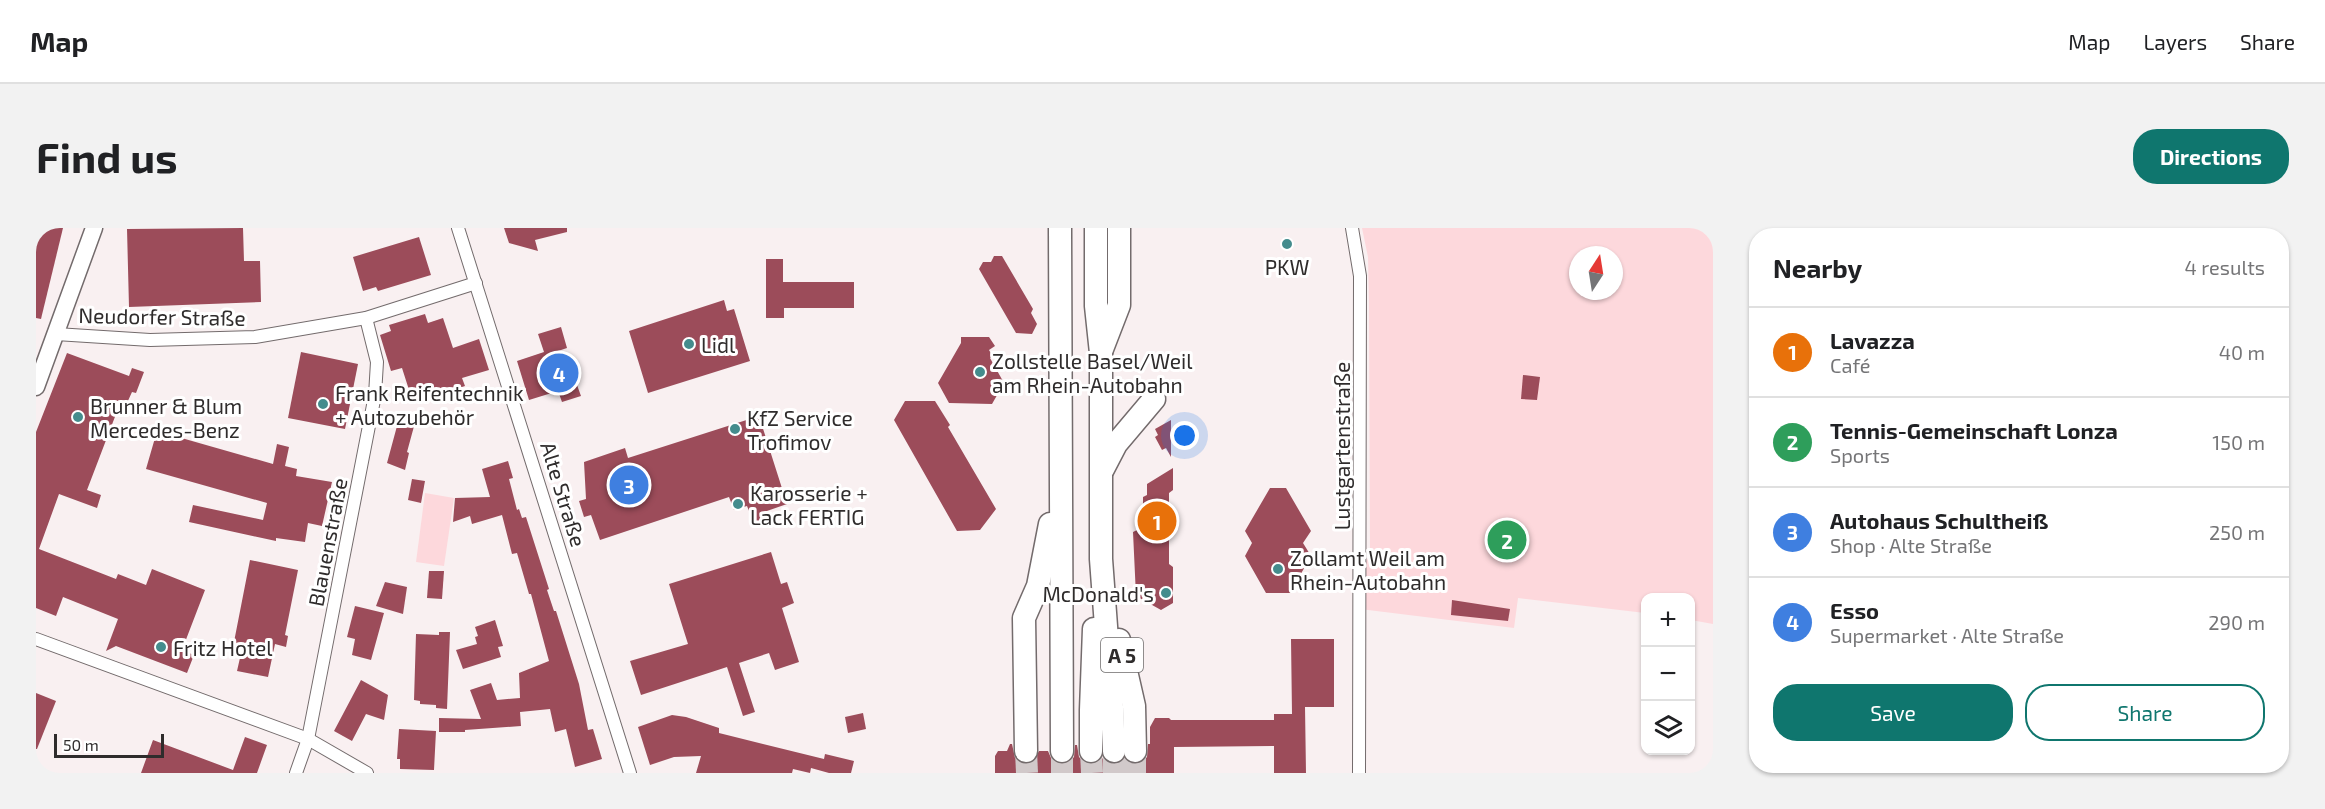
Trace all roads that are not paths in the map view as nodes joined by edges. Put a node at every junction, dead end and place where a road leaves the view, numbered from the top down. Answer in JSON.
{"nodes":[{"id":1,"x":94,"y":228,"type":"edge"},
{"id":2,"x":458,"y":228,"type":"edge"},
{"id":3,"x":1060,"y":228,"type":"edge"},
{"id":4,"x":1096,"y":228,"type":"edge"},
{"id":5,"x":1119,"y":228,"type":"edge"},
{"id":6,"x":1352,"y":228,"type":"edge"},
{"id":7,"x":476,"y":283,"type":"junction"},
{"id":8,"x":366,"y":318,"type":"junction"},
{"id":9,"x":56,"y":334,"type":"junction"},
{"id":10,"x":1101,"y":353,"type":"junction"},
{"id":11,"x":36,"y":387,"type":"edge"},
{"id":12,"x":1154,"y":399,"type":"dead end"},
{"id":13,"x":1061,"y":452,"type":"junction"},
{"id":14,"x":1101,"y":473,"type":"junction"},
{"id":15,"x":36,"y":639,"type":"edge"},
{"id":16,"x":308,"y":739,"type":"junction"},
{"id":17,"x":1026,"y":751,"type":"tunnel mouth"},
{"id":18,"x":1062,"y":751,"type":"tunnel mouth"},
{"id":19,"x":1113,"y":751,"type":"tunnel mouth"},
{"id":20,"x":296,"y":773,"type":"edge"},
{"id":21,"x":368,"y":773,"type":"edge"},
{"id":22,"x":630,"y":773,"type":"edge"},
{"id":23,"x":1359,"y":773,"type":"edge"}],
"edges":[{"from":1,"to":9,"type":"main road"},
{"from":2,"to":7,"type":"street","name":"Alte Straße"},
{"from":3,"to":13,"type":"highway"},
{"from":4,"to":10,"type":"highway","number":"A 5"},
{"from":5,"to":10,"type":"highway"},
{"from":6,"to":23,"type":"street","name":"Lustgartenstraße"},
{"from":7,"to":8,"type":"street","name":"Neudorfer Straße"},
{"from":7,"to":22,"type":"street","name":"Alte Straße"},
{"from":8,"to":9,"type":"street","name":"Neudorfer Straße"},
{"from":8,"to":16,"type":"street","name":"Blauenstraße"},
{"from":9,"to":11,"type":"main road"},
{"from":10,"to":14,"type":"highway","number":"A 5"},
{"from":12,"to":14,"type":"highway"},
{"from":13,"to":17,"type":"highway"},
{"from":13,"to":18,"type":"highway"},
{"from":14,"to":19,"type":"highway","number":"A 5"},
{"from":15,"to":16,"type":"street"},
{"from":16,"to":20,"type":"street","name":"Blauenstraße"},
{"from":16,"to":21,"type":"street"}]}
